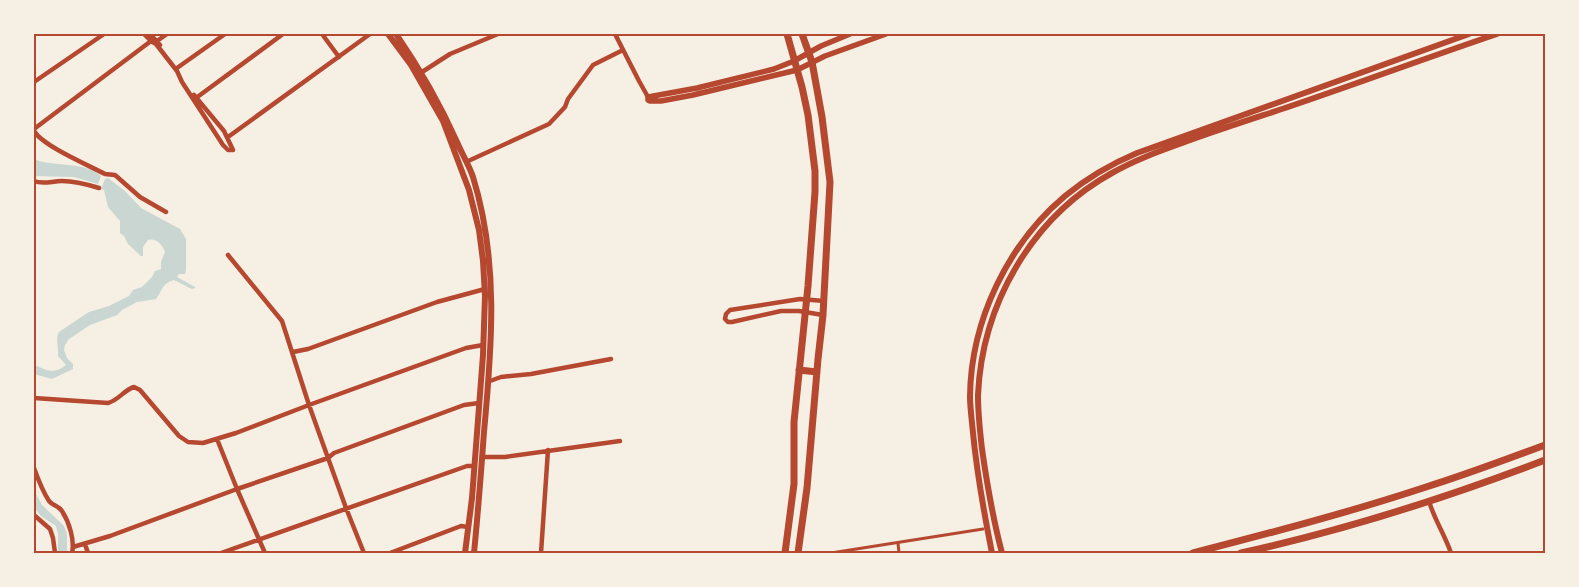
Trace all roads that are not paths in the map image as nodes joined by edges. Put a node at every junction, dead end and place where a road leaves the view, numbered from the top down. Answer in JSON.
{"nodes":[{"id":1,"x":104,"y":34,"type":"edge"},
{"id":2,"x":144,"y":34,"type":"edge"},
{"id":3,"x":150,"y":34,"type":"edge"},
{"id":4,"x":167,"y":34,"type":"edge"},
{"id":5,"x":225,"y":34,"type":"edge"},
{"id":6,"x":284,"y":34,"type":"edge"},
{"id":7,"x":322,"y":34,"type":"edge"},
{"id":8,"x":370,"y":34,"type":"edge"},
{"id":9,"x":388,"y":34,"type":"edge"},
{"id":10,"x":396,"y":34,"type":"edge"},
{"id":11,"x":498,"y":34,"type":"edge"},
{"id":12,"x":615,"y":34,"type":"edge"},
{"id":13,"x":788,"y":34,"type":"edge"},
{"id":14,"x":802,"y":34,"type":"edge"},
{"id":15,"x":850,"y":34,"type":"edge"},
{"id":16,"x":886,"y":34,"type":"edge"},
{"id":17,"x":1469,"y":34,"type":"edge"},
{"id":18,"x":1497,"y":34,"type":"edge"},
{"id":19,"x":151,"y":41,"type":"junction"},
{"id":20,"x":157,"y":41,"type":"junction"},
{"id":21,"x":623,"y":50,"type":"junction"},
{"id":22,"x":809,"y":52,"type":"junction"},
{"id":23,"x":339,"y":57,"type":"junction"},
{"id":24,"x":794,"y":61,"type":"junction"},
{"id":25,"x":812,"y":62,"type":"junction"},
{"id":26,"x":177,"y":68,"type":"junction"},
{"id":27,"x":797,"y":70,"type":"junction"},
{"id":28,"x":422,"y":72,"type":"junction"},
{"id":29,"x":34,"y":82,"type":"edge"},
{"id":30,"x":648,"y":97,"type":"junction"},
{"id":31,"x":196,"y":98,"type":"junction"},
{"id":32,"x":34,"y":130,"type":"edge"},
{"id":33,"x":228,"y":137,"type":"junction"},
{"id":34,"x":466,"y":162,"type":"junction"},
{"id":35,"x":34,"y":181,"type":"edge"},
{"id":36,"x":98,"y":188,"type":"dead end"},
{"id":37,"x":166,"y":212,"type":"dead end"},
{"id":38,"x":228,"y":255,"type":"dead end"},
{"id":39,"x":485,"y":289,"type":"junction"},
{"id":40,"x":807,"y":298,"type":"junction"},
{"id":41,"x":824,"y":301,"type":"junction"},
{"id":42,"x":804,"y":313,"type":"junction"},
{"id":43,"x":823,"y":315,"type":"junction"},
{"id":44,"x":483,"y":345,"type":"junction"},
{"id":45,"x":293,"y":352,"type":"junction"},
{"id":46,"x":610,"y":359,"type":"dead end"},
{"id":47,"x":799,"y":370,"type":"junction"},
{"id":48,"x":817,"y":372,"type":"junction"},
{"id":49,"x":490,"y":381,"type":"junction"},
{"id":50,"x":34,"y":398,"type":"edge"},
{"id":51,"x":479,"y":403,"type":"junction"},
{"id":52,"x":309,"y":405,"type":"junction"},
{"id":53,"x":217,"y":439,"type":"junction"},
{"id":54,"x":620,"y":442,"type":"dead end"},
{"id":55,"x":1545,"y":445,"type":"edge"},
{"id":56,"x":548,"y":450,"type":"junction"},
{"id":57,"x":482,"y":457,"type":"junction"},
{"id":58,"x":328,"y":458,"type":"junction"},
{"id":59,"x":1545,"y":460,"type":"edge"},
{"id":60,"x":474,"y":466,"type":"junction"},
{"id":61,"x":34,"y":468,"type":"edge"},
{"id":62,"x":237,"y":489,"type":"junction"},
{"id":63,"x":1429,"y":501,"type":"junction"},
{"id":64,"x":346,"y":508,"type":"junction"},
{"id":65,"x":34,"y":515,"type":"edge"},
{"id":66,"x":468,"y":527,"type":"junction"},
{"id":67,"x":983,"y":529,"type":"dead end"},
{"id":68,"x":259,"y":539,"type":"junction"},
{"id":69,"x":898,"y":543,"type":"junction"},
{"id":70,"x":85,"y":544,"type":"junction"},
{"id":71,"x":74,"y":547,"type":"junction"},
{"id":72,"x":55,"y":553,"type":"edge"},
{"id":73,"x":72,"y":553,"type":"edge"},
{"id":74,"x":88,"y":553,"type":"edge"},
{"id":75,"x":221,"y":553,"type":"edge"},
{"id":76,"x":265,"y":553,"type":"edge"},
{"id":77,"x":364,"y":553,"type":"edge"},
{"id":78,"x":390,"y":553,"type":"edge"},
{"id":79,"x":465,"y":553,"type":"edge"},
{"id":80,"x":474,"y":553,"type":"edge"},
{"id":81,"x":541,"y":553,"type":"edge"},
{"id":82,"x":785,"y":553,"type":"edge"},
{"id":83,"x":798,"y":553,"type":"edge"},
{"id":84,"x":831,"y":553,"type":"edge"},
{"id":85,"x":899,"y":553,"type":"edge"},
{"id":86,"x":992,"y":553,"type":"edge"},
{"id":87,"x":1002,"y":553,"type":"edge"},
{"id":88,"x":1193,"y":553,"type":"edge"},
{"id":89,"x":1242,"y":553,"type":"edge"},
{"id":90,"x":1450,"y":553,"type":"edge"}],
"edges":[{"from":1,"to":29,"type":"street"},
{"from":2,"to":19,"type":"street"},
{"from":3,"to":20,"type":"street"},
{"from":4,"to":20,"type":"street"},
{"from":5,"to":26,"type":"street"},
{"from":6,"to":31,"type":"street"},
{"from":7,"to":23,"type":"street"},
{"from":8,"to":23,"type":"street"},
{"from":9,"to":39,"type":"main road"},
{"from":10,"to":28,"type":"main road"},
{"from":11,"to":28,"type":"street"},
{"from":12,"to":21,"type":"street"},
{"from":13,"to":24,"type":"main road"},
{"from":14,"to":22,"type":"main road"},
{"from":15,"to":22,"type":"street"},
{"from":16,"to":25,"type":"street"},
{"from":17,"to":86,"type":"main road"},
{"from":18,"to":87,"type":"main road"},
{"from":19,"to":32,"type":"street"},
{"from":19,"to":33,"type":"street"},
{"from":20,"to":26,"type":"street"},
{"from":21,"to":30,"type":"street"},
{"from":21,"to":34,"type":"street"},
{"from":22,"to":24,"type":"street"},
{"from":22,"to":25,"type":"main road"},
{"from":23,"to":33,"type":"street"},
{"from":24,"to":27,"type":"main road"},
{"from":24,"to":30,"type":"street"},
{"from":25,"to":27,"type":"street"},
{"from":25,"to":41,"type":"main road"},
{"from":26,"to":31,"type":"street"},
{"from":27,"to":30,"type":"street"},
{"from":27,"to":40,"type":"main road"},
{"from":28,"to":34,"type":"main road"},
{"from":31,"to":33,"type":"street"},
{"from":32,"to":37,"type":"street"},
{"from":34,"to":49,"type":"main road"},
{"from":35,"to":36,"type":"street"},
{"from":38,"to":45,"type":"street"},
{"from":39,"to":44,"type":"main road"},
{"from":39,"to":45,"type":"street"},
{"from":40,"to":41,"type":"street"},
{"from":40,"to":42,"type":"main road"},
{"from":40,"to":42,"type":"street"},
{"from":41,"to":43,"type":"main road"},
{"from":42,"to":43,"type":"street"},
{"from":42,"to":47,"type":"main road"},
{"from":43,"to":48,"type":"main road"},
{"from":44,"to":51,"type":"main road"},
{"from":44,"to":52,"type":"street"},
{"from":45,"to":52,"type":"street"},
{"from":46,"to":49,"type":"street"},
{"from":47,"to":48,"type":"main road"},
{"from":47,"to":82,"type":"main road"},
{"from":48,"to":83,"type":"main road"},
{"from":49,"to":57,"type":"main road"},
{"from":50,"to":53,"type":"street"},
{"from":51,"to":58,"type":"street"},
{"from":51,"to":60,"type":"main road"},
{"from":52,"to":53,"type":"street"},
{"from":52,"to":58,"type":"street"},
{"from":53,"to":62,"type":"street"},
{"from":54,"to":56,"type":"street"},
{"from":55,"to":88,"type":"main road"},
{"from":56,"to":57,"type":"street"},
{"from":56,"to":81,"type":"street"},
{"from":57,"to":80,"type":"main road"},
{"from":58,"to":62,"type":"street"},
{"from":58,"to":64,"type":"street"},
{"from":59,"to":63,"type":"main road"},
{"from":60,"to":64,"type":"street"},
{"from":60,"to":66,"type":"main road"},
{"from":61,"to":71,"type":"street"},
{"from":62,"to":68,"type":"street"},
{"from":62,"to":70,"type":"street"},
{"from":63,"to":89,"type":"main road"},
{"from":63,"to":90,"type":"street"},
{"from":64,"to":68,"type":"street"},
{"from":64,"to":77,"type":"street"},
{"from":65,"to":72,"type":"street"},
{"from":66,"to":78,"type":"street"},
{"from":66,"to":79,"type":"main road"},
{"from":67,"to":69,"type":"street"},
{"from":68,"to":75,"type":"street"},
{"from":68,"to":76,"type":"street"},
{"from":69,"to":84,"type":"street"},
{"from":69,"to":85,"type":"street"},
{"from":70,"to":71,"type":"street"},
{"from":70,"to":74,"type":"street"},
{"from":71,"to":73,"type":"street"}]}
